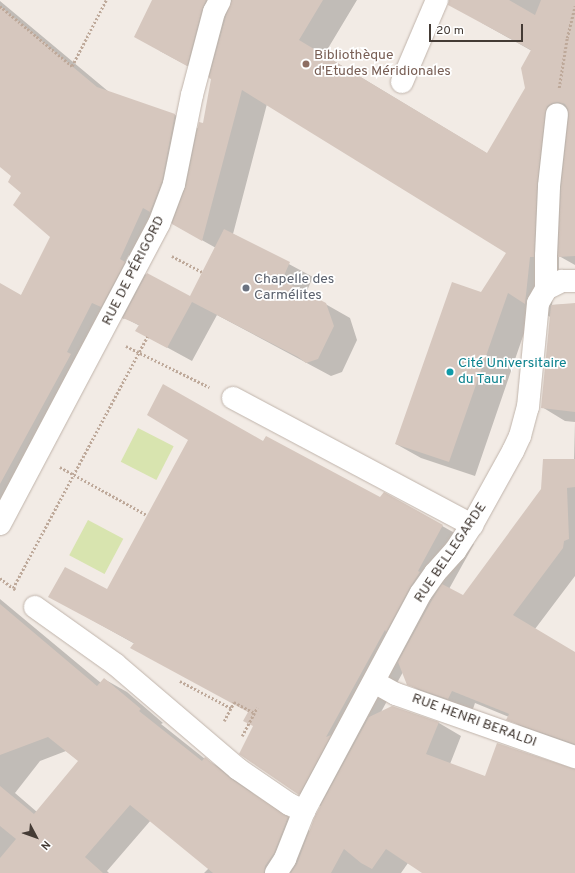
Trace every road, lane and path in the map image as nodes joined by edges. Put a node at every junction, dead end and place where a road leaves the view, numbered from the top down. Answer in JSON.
{"nodes":[{"id":1,"x":106,"y":0,"type":"edge"},
{"id":2,"x":220,"y":0,"type":"edge"},
{"id":3,"x":437,"y":0,"type":"edge"},
{"id":4,"x":0,"y":6,"type":"edge"},
{"id":5,"x":575,"y":6,"type":"edge"},
{"id":6,"x":402,"y":82,"type":"dead end"},
{"id":7,"x":557,"y":114,"type":"joint"},
{"id":8,"x":186,"y":263,"type":"dead end"},
{"id":9,"x":202,"y":272,"type":"dead end"},
{"id":10,"x":575,"y":281,"type":"edge"},
{"id":11,"x":546,"y":289,"type":"junction"},
{"id":12,"x":102,"y":334,"type":"junction"},
{"id":13,"x":147,"y":338,"type":"dead end"},
{"id":14,"x":138,"y":353,"type":"junction"},
{"id":15,"x":233,"y":398,"type":"joint"},
{"id":16,"x":56,"y":465,"type":"dead end"},
{"id":17,"x":73,"y":475,"type":"junction"},
{"id":18,"x":147,"y":515,"type":"dead end"},
{"id":19,"x":0,"y":524,"type":"edge"},
{"id":20,"x":472,"y":525,"type":"junction"},
{"id":21,"x":0,"y":578,"type":"edge"},
{"id":22,"x":13,"y":588,"type":"junction"},
{"id":23,"x":35,"y":607,"type":"joint"},
{"id":24,"x":374,"y":682,"type":"junction"},
{"id":25,"x":208,"y":696,"type":"dead end"},
{"id":26,"x":237,"y":703,"type":"dead end"},
{"id":27,"x":231,"y":708,"type":"dead end"},
{"id":28,"x":257,"y":708,"type":"dead end"},
{"id":29,"x":254,"y":712,"type":"junction"},
{"id":30,"x":250,"y":721,"type":"dead end"},
{"id":31,"x":575,"y":757,"type":"edge"},
{"id":32,"x":304,"y":811,"type":"junction"},
{"id":33,"x":276,"y":873,"type":"edge"}],
"edges":[{"from":1,"to":4,"type":"path"},
{"from":2,"to":12,"type":"street","name":"RUE DE PÉRIGORD"},
{"from":3,"to":6,"type":"street"},
{"from":5,"to":7,"type":"path"},
{"from":7,"to":11,"type":"street"},
{"from":8,"to":9,"type":"path"},
{"from":10,"to":11,"type":"street"},
{"from":11,"to":20,"type":"street","name":"RUE BELLEGARDE"},
{"from":12,"to":14,"type":"path"},
{"from":12,"to":19,"type":"street","name":"RUE DE PÉRIGORD"},
{"from":13,"to":14,"type":"path"},
{"from":14,"to":15,"type":"path"},
{"from":14,"to":17,"type":"path"},
{"from":15,"to":20,"type":"street"},
{"from":16,"to":17,"type":"path"},
{"from":17,"to":18,"type":"path"},
{"from":17,"to":22,"type":"path"},
{"from":20,"to":24,"type":"street","name":"RUE BELLEGARDE"},
{"from":21,"to":22,"type":"path"},
{"from":22,"to":23,"type":"path"},
{"from":23,"to":32,"type":"street"},
{"from":24,"to":31,"type":"street","name":"RUE HENRI BERALDI"},
{"from":24,"to":32,"type":"street","name":"RUE BELLEGARDE"},
{"from":25,"to":27,"type":"path"},
{"from":26,"to":29,"type":"path"},
{"from":28,"to":29,"type":"path"},
{"from":29,"to":30,"type":"path"},
{"from":32,"to":33,"type":"street","name":"RUE BELLEGARDE"}]}
